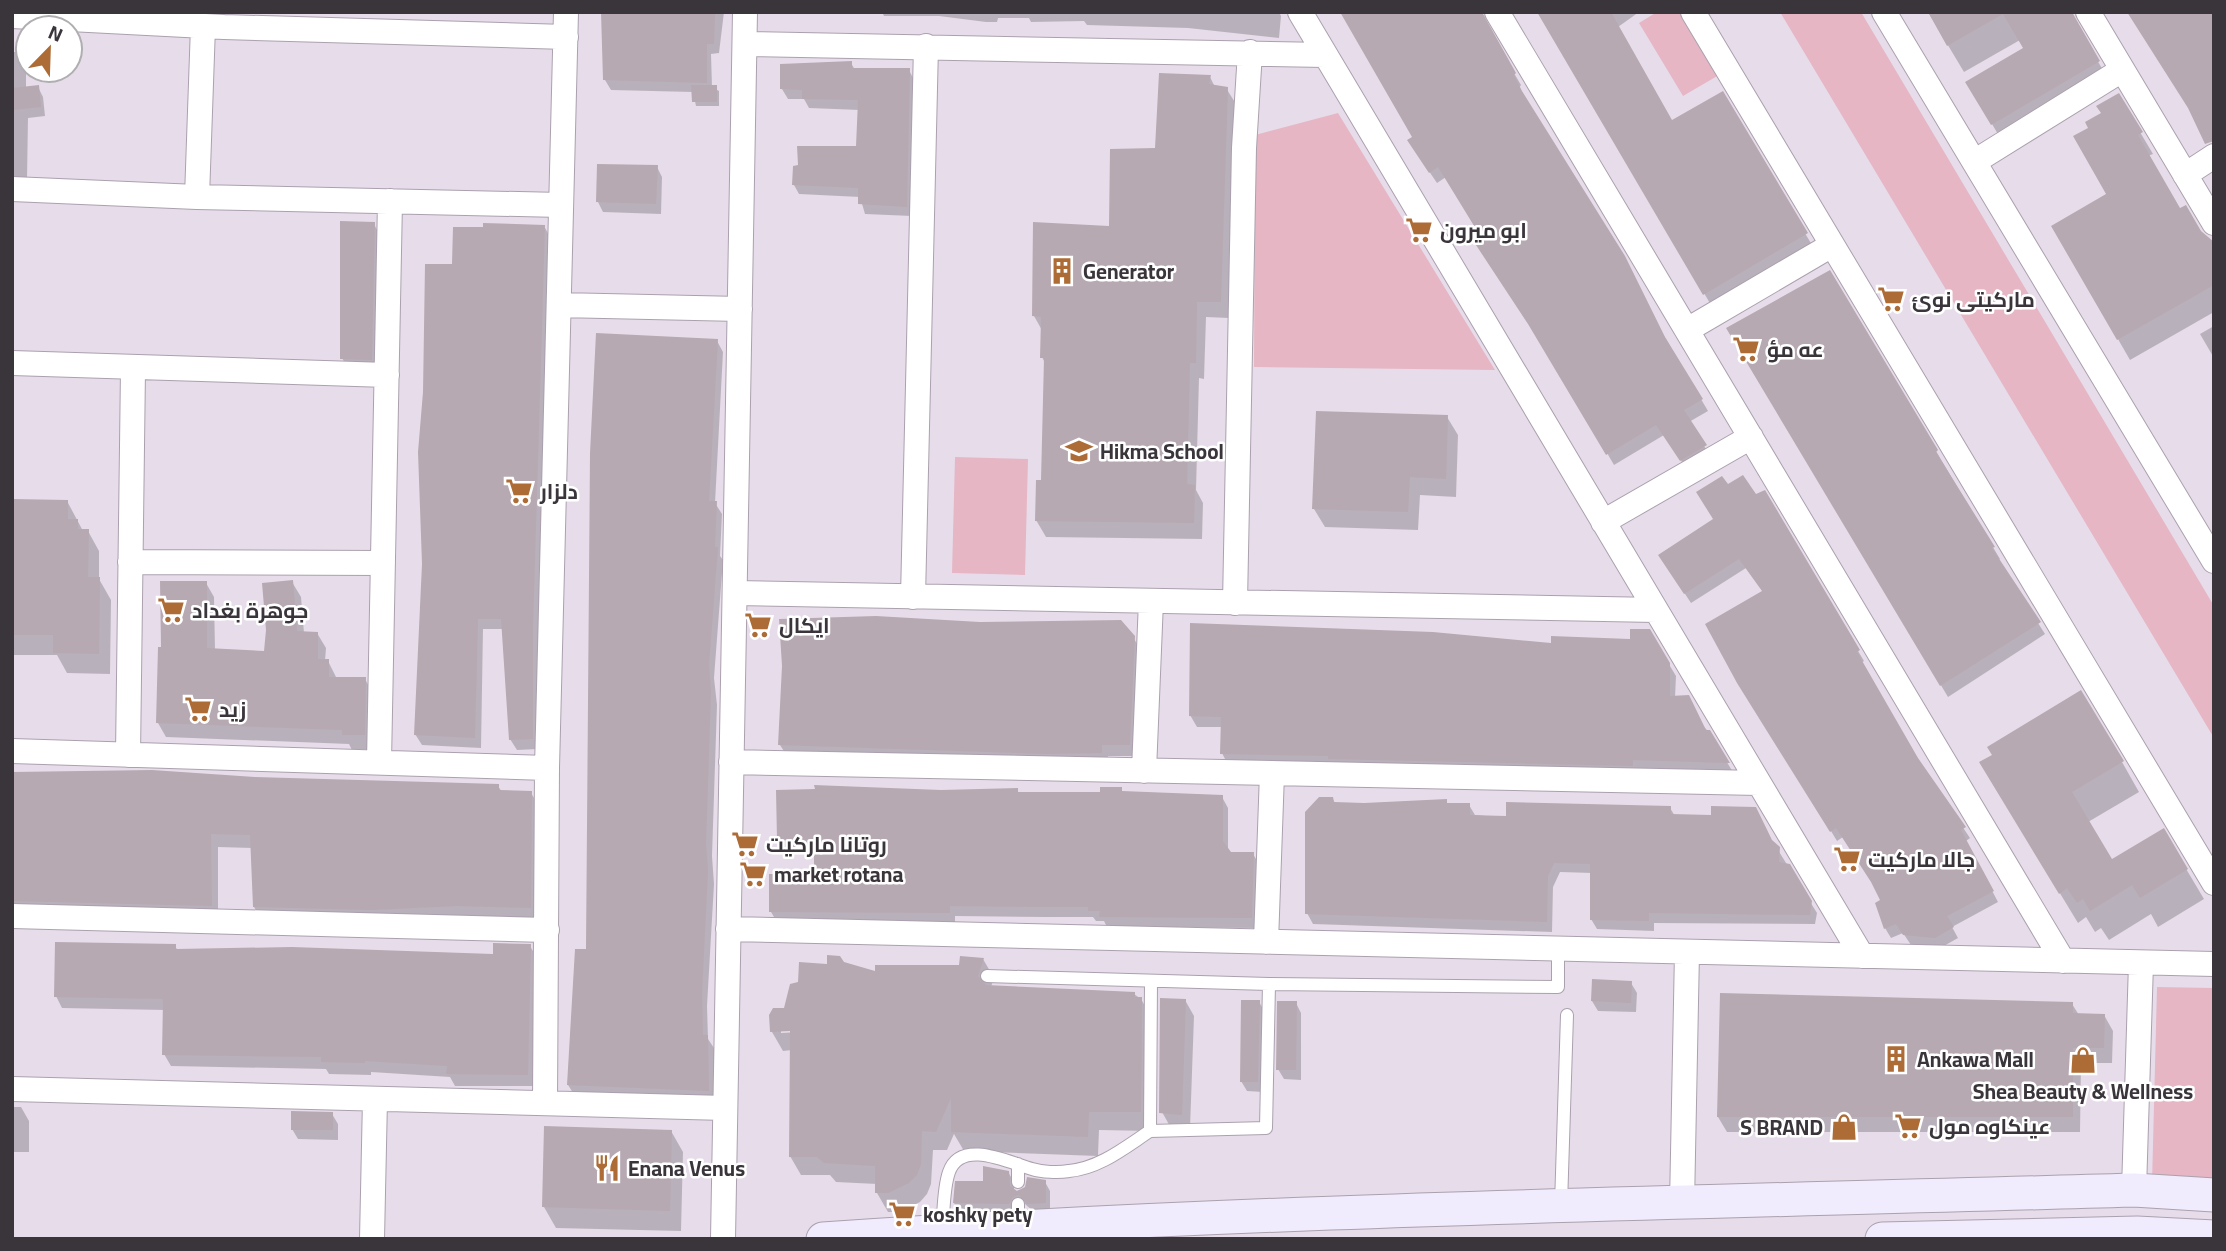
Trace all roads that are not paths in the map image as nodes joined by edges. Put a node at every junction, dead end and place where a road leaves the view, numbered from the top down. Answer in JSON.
{"nodes":[{"id":1,"x":566,"y":12,"type":"edge"},
{"id":2,"x":745,"y":12,"type":"edge"},
{"id":3,"x":1300,"y":12,"type":"edge"},
{"id":4,"x":1497,"y":12,"type":"edge"},
{"id":5,"x":1693,"y":12,"type":"edge"},
{"id":6,"x":1884,"y":12,"type":"edge"},
{"id":7,"x":2088,"y":12,"type":"edge"},
{"id":8,"x":12,"y":16,"type":"edge"},
{"id":9,"x":219,"y":22,"type":"edge"},
{"id":10,"x":566,"y":37,"type":"junction"},
{"id":11,"x":745,"y":44,"type":"junction"},
{"id":12,"x":926,"y":46,"type":"junction"},
{"id":13,"x":1250,"y":52,"type":"junction"},
{"id":14,"x":1325,"y":55,"type":"junction"},
{"id":15,"x":2122,"y":70,"type":"junction"},
{"id":16,"x":2214,"y":156,"type":"edge"},
{"id":17,"x":1974,"y":162,"type":"junction"},
{"id":18,"x":2185,"y":175,"type":"junction"},
{"id":19,"x":12,"y":189,"type":"edge"},
{"id":20,"x":197,"y":197,"type":"junction"},
{"id":21,"x":390,"y":201,"type":"junction"},
{"id":22,"x":561,"y":205,"type":"junction"},
{"id":23,"x":2214,"y":223,"type":"edge"},
{"id":24,"x":1832,"y":245,"type":"junction"},
{"id":25,"x":559,"y":305,"type":"junction"},
{"id":26,"x":740,"y":309,"type":"junction"},
{"id":27,"x":1687,"y":330,"type":"junction"},
{"id":28,"x":12,"y":363,"type":"edge"},
{"id":29,"x":133,"y":369,"type":"junction"},
{"id":30,"x":387,"y":375,"type":"junction"},
{"id":31,"x":1751,"y":437,"type":"junction"},
{"id":32,"x":1603,"y":522,"type":"junction"},
{"id":33,"x":2214,"y":561,"type":"edge"},
{"id":34,"x":130,"y":562,"type":"junction"},
{"id":35,"x":383,"y":563,"type":"junction"},
{"id":36,"x":734,"y":593,"type":"junction"},
{"id":37,"x":913,"y":597,"type":"junction"},
{"id":38,"x":1151,"y":601,"type":"junction"},
{"id":39,"x":1235,"y":603,"type":"junction"},
{"id":40,"x":1656,"y":610,"type":"junction"},
{"id":41,"x":12,"y":751,"type":"edge"},
{"id":42,"x":128,"y":755,"type":"junction"},
{"id":43,"x":379,"y":762,"type":"junction"},
{"id":44,"x":732,"y":762,"type":"junction"},
{"id":45,"x":547,"y":768,"type":"junction"},
{"id":46,"x":1144,"y":771,"type":"junction"},
{"id":47,"x":1272,"y":773,"type":"junction"},
{"id":48,"x":1759,"y":783,"type":"junction"},
{"id":49,"x":2214,"y":883,"type":"edge"},
{"id":50,"x":12,"y":916,"type":"edge"},
{"id":51,"x":728,"y":929,"type":"junction"},
{"id":52,"x":547,"y":930,"type":"junction"},
{"id":53,"x":1266,"y":942,"type":"junction"},
{"id":54,"x":1558,"y":950,"type":"junction"},
{"id":55,"x":1687,"y":952,"type":"junction"},
{"id":56,"x":1862,"y":956,"type":"junction"},
{"id":57,"x":2063,"y":961,"type":"junction"},
{"id":58,"x":2141,"y":963,"type":"junction"},
{"id":59,"x":2214,"y":964,"type":"edge"},
{"id":60,"x":987,"y":976,"type":"dead end"},
{"id":61,"x":1151,"y":981,"type":"junction"},
{"id":62,"x":1269,"y":984,"type":"junction"},
{"id":63,"x":1567,"y":1015,"type":"dead end"},
{"id":64,"x":12,"y":1089,"type":"edge"},
{"id":65,"x":375,"y":1099,"type":"junction"},
{"id":66,"x":545,"y":1103,"type":"junction"},
{"id":67,"x":725,"y":1108,"type":"junction"},
{"id":68,"x":1150,"y":1131,"type":"junction"},
{"id":69,"x":1018,"y":1164,"type":"junction"},
{"id":70,"x":1018,"y":1182,"type":"dead end"},
{"id":71,"x":2134,"y":1190,"type":"junction"},
{"id":72,"x":2214,"y":1195,"type":"edge"},
{"id":73,"x":1682,"y":1204,"type":"junction"},
{"id":74,"x":1561,"y":1205,"type":"junction"},
{"id":75,"x":1165,"y":1228,"type":"edge"},
{"id":76,"x":942,"y":1231,"type":"junction"},
{"id":77,"x":2214,"y":1237,"type":"edge"},
{"id":78,"x":372,"y":1239,"type":"edge"},
{"id":79,"x":723,"y":1239,"type":"edge"},
{"id":80,"x":822,"y":1239,"type":"edge"},
{"id":81,"x":1882,"y":1239,"type":"edge"}],
"edges":[{"from":1,"to":10,"type":"street"},
{"from":2,"to":11,"type":"street"},
{"from":3,"to":14,"type":"street"},
{"from":4,"to":27,"type":"street"},
{"from":5,"to":24,"type":"street"},
{"from":6,"to":17,"type":"street"},
{"from":7,"to":15,"type":"street"},
{"from":8,"to":9,"type":"street"},
{"from":9,"to":10,"type":"street"},
{"from":9,"to":20,"type":"street"},
{"from":10,"to":22,"type":"street"},
{"from":11,"to":12,"type":"street"},
{"from":11,"to":26,"type":"street"},
{"from":12,"to":13,"type":"street"},
{"from":12,"to":37,"type":"street"},
{"from":13,"to":14,"type":"street"},
{"from":13,"to":39,"type":"street"},
{"from":14,"to":32,"type":"street"},
{"from":15,"to":17,"type":"street"},
{"from":15,"to":18,"type":"street"},
{"from":16,"to":18,"type":"street"},
{"from":17,"to":33,"type":"street"},
{"from":18,"to":23,"type":"street"},
{"from":19,"to":20,"type":"street"},
{"from":20,"to":21,"type":"street"},
{"from":21,"to":22,"type":"street"},
{"from":21,"to":30,"type":"street"},
{"from":22,"to":25,"type":"street"},
{"from":24,"to":27,"type":"street"},
{"from":24,"to":49,"type":"street"},
{"from":25,"to":26,"type":"street"},
{"from":25,"to":45,"type":"street"},
{"from":26,"to":36,"type":"street"},
{"from":27,"to":31,"type":"street"},
{"from":28,"to":29,"type":"street"},
{"from":29,"to":30,"type":"street"},
{"from":29,"to":34,"type":"street"},
{"from":30,"to":35,"type":"street"},
{"from":31,"to":32,"type":"street"},
{"from":31,"to":57,"type":"street"},
{"from":32,"to":40,"type":"street"},
{"from":34,"to":35,"type":"street"},
{"from":34,"to":42,"type":"street"},
{"from":35,"to":43,"type":"street"},
{"from":36,"to":37,"type":"street"},
{"from":36,"to":44,"type":"street"},
{"from":37,"to":38,"type":"street"},
{"from":38,"to":39,"type":"street"},
{"from":38,"to":46,"type":"street"},
{"from":39,"to":40,"type":"street"},
{"from":40,"to":48,"type":"street"},
{"from":41,"to":42,"type":"street"},
{"from":42,"to":43,"type":"street"},
{"from":43,"to":45,"type":"street"},
{"from":44,"to":46,"type":"street"},
{"from":44,"to":51,"type":"street"},
{"from":45,"to":52,"type":"street"},
{"from":46,"to":47,"type":"street"},
{"from":47,"to":48,"type":"street"},
{"from":47,"to":53,"type":"street"},
{"from":48,"to":56,"type":"street"},
{"from":50,"to":52,"type":"street"},
{"from":51,"to":53,"type":"street"},
{"from":51,"to":67,"type":"street"},
{"from":52,"to":66,"type":"street"},
{"from":53,"to":54,"type":"street"},
{"from":54,"to":55,"type":"street"},
{"from":54,"to":62,"type":"lane"},
{"from":55,"to":56,"type":"street"},
{"from":55,"to":73,"type":"street"},
{"from":56,"to":57,"type":"street"},
{"from":57,"to":58,"type":"street"},
{"from":58,"to":59,"type":"street"},
{"from":58,"to":71,"type":"street"},
{"from":60,"to":61,"type":"lane"},
{"from":61,"to":62,"type":"lane"},
{"from":61,"to":68,"type":"lane"},
{"from":62,"to":68,"type":"lane"},
{"from":63,"to":74,"type":"lane"},
{"from":64,"to":65,"type":"street"},
{"from":65,"to":66,"type":"street"},
{"from":65,"to":78,"type":"street"},
{"from":66,"to":67,"type":"street"},
{"from":67,"to":79,"type":"street"},
{"from":68,"to":69,"type":"lane"},
{"from":69,"to":70,"type":"lane"},
{"from":69,"to":76,"type":"lane"},
{"from":71,"to":72,"type":"street"},
{"from":71,"to":73,"type":"street"},
{"from":73,"to":74,"type":"street"},
{"from":74,"to":75,"type":"street"},
{"from":75,"to":76,"type":"street"},
{"from":76,"to":80,"type":"street"},
{"from":77,"to":81,"type":"street"}]}
